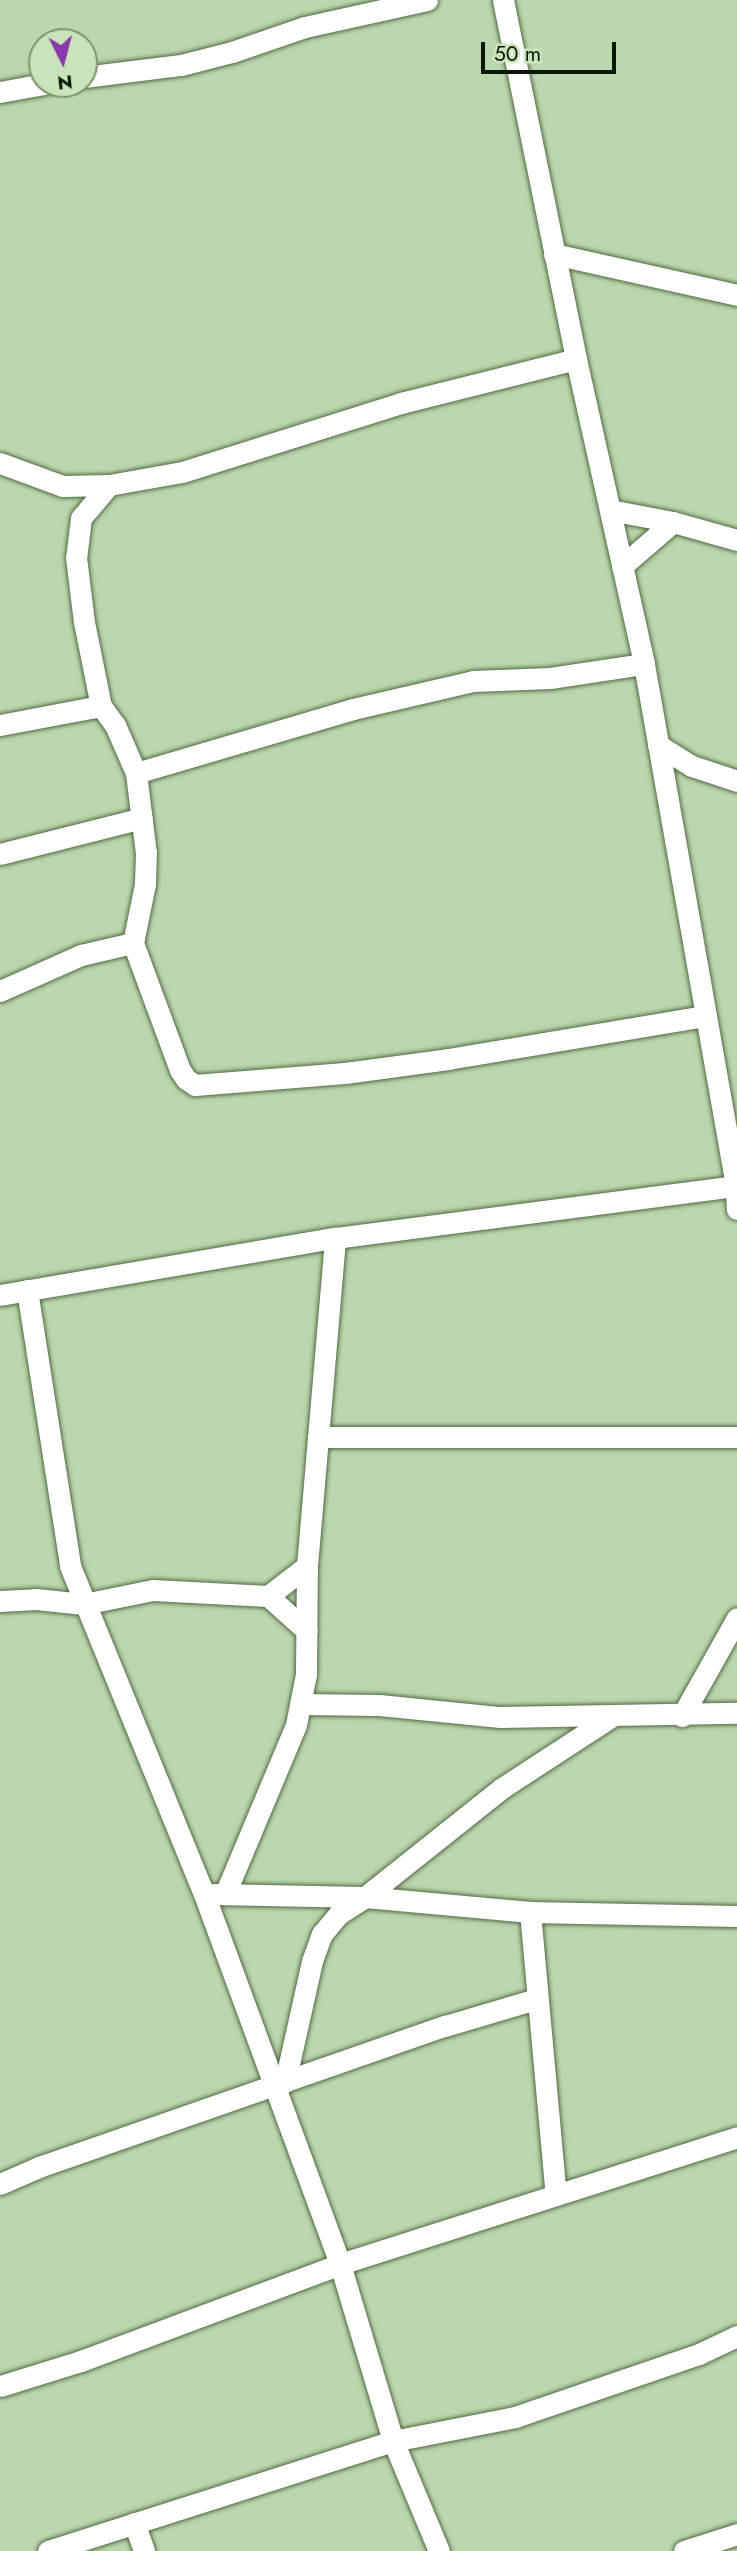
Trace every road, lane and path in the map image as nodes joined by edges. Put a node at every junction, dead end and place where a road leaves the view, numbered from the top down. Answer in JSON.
{"nodes":[{"id":1,"x":427,"y":0,"type":"edge"},
{"id":2,"x":503,"y":0,"type":"edge"},
{"id":3,"x":98,"y":75,"type":"edge"},
{"id":4,"x":28,"y":87,"type":"edge"},
{"id":5,"x":0,"y":92,"type":"edge"},
{"id":6,"x":554,"y":254,"type":"junction"},
{"id":7,"x":737,"y":295,"type":"edge"},
{"id":8,"x":576,"y":359,"type":"junction"},
{"id":9,"x":0,"y":463,"type":"edge"},
{"id":10,"x":109,"y":485,"type":"junction"},
{"id":11,"x":610,"y":510,"type":"junction"},
{"id":12,"x":673,"y":522,"type":"junction"},
{"id":13,"x":737,"y":540,"type":"edge"},
{"id":14,"x":622,"y":566,"type":"junction"},
{"id":15,"x":644,"y":664,"type":"junction"},
{"id":16,"x":102,"y":706,"type":"junction"},
{"id":17,"x":0,"y":725,"type":"edge"},
{"id":18,"x":658,"y":745,"type":"junction"},
{"id":19,"x":692,"y":766,"type":"junction"},
{"id":20,"x":136,"y":773,"type":"junction"},
{"id":21,"x":737,"y":781,"type":"edge"},
{"id":22,"x":665,"y":787,"type":"junction"},
{"id":23,"x":142,"y":818,"type":"junction"},
{"id":24,"x":0,"y":854,"type":"edge"},
{"id":25,"x":133,"y":943,"type":"junction"},
{"id":26,"x":0,"y":990,"type":"edge"},
{"id":27,"x":705,"y":1016,"type":"junction"},
{"id":28,"x":736,"y":1186,"type":"edge"},
{"id":29,"x":737,"y":1209,"type":"edge"},
{"id":30,"x":335,"y":1238,"type":"junction"},
{"id":31,"x":27,"y":1290,"type":"junction"},
{"id":32,"x":0,"y":1295,"type":"edge"},
{"id":33,"x":318,"y":1437,"type":"junction"},
{"id":34,"x":737,"y":1437,"type":"edge"},
{"id":35,"x":307,"y":1566,"type":"junction"},
{"id":36,"x":268,"y":1596,"type":"junction"},
{"id":37,"x":0,"y":1601,"type":"edge"},
{"id":38,"x":84,"y":1604,"type":"junction"},
{"id":39,"x":737,"y":1618,"type":"edge"},
{"id":40,"x":307,"y":1631,"type":"junction"},
{"id":41,"x":300,"y":1704,"type":"junction"},
{"id":42,"x":737,"y":1713,"type":"edge"},
{"id":43,"x":682,"y":1716,"type":"junction"},
{"id":44,"x":611,"y":1717,"type":"junction"},
{"id":45,"x":215,"y":1894,"type":"junction"},
{"id":46,"x":365,"y":1897,"type":"junction"},
{"id":47,"x":530,"y":1912,"type":"junction"},
{"id":48,"x":737,"y":1916,"type":"edge"},
{"id":49,"x":536,"y":1999,"type":"junction"},
{"id":50,"x":280,"y":2084,"type":"junction"},
{"id":51,"x":737,"y":2137,"type":"edge"},
{"id":52,"x":0,"y":2184,"type":"edge"},
{"id":53,"x":556,"y":2195,"type":"junction"},
{"id":54,"x":340,"y":2264,"type":"junction"},
{"id":55,"x":735,"y":2339,"type":"edge"},
{"id":56,"x":0,"y":2386,"type":"edge"},
{"id":57,"x":393,"y":2441,"type":"junction"},
{"id":58,"x":134,"y":2523,"type":"junction"},
{"id":59,"x":737,"y":2534,"type":"edge"},
{"id":60,"x":48,"y":2551,"type":"edge"},
{"id":61,"x":144,"y":2551,"type":"edge"},
{"id":62,"x":439,"y":2551,"type":"edge"},
{"id":63,"x":684,"y":2551,"type":"edge"}],
"edges":[{"from":1,"to":3,"type":"street"},
{"from":2,"to":6,"type":"street"},
{"from":4,"to":5,"type":"street"},
{"from":6,"to":7,"type":"street"},
{"from":6,"to":8,"type":"street"},
{"from":8,"to":10,"type":"street"},
{"from":8,"to":11,"type":"street"},
{"from":9,"to":10,"type":"street"},
{"from":10,"to":16,"type":"street"},
{"from":11,"to":12,"type":"street"},
{"from":11,"to":14,"type":"street"},
{"from":12,"to":13,"type":"street"},
{"from":12,"to":14,"type":"street"},
{"from":14,"to":15,"type":"street"},
{"from":15,"to":18,"type":"street"},
{"from":15,"to":20,"type":"street"},
{"from":16,"to":17,"type":"street"},
{"from":16,"to":20,"type":"street"},
{"from":18,"to":19,"type":"street"},
{"from":18,"to":22,"type":"street"},
{"from":19,"to":21,"type":"street"},
{"from":19,"to":22,"type":"street"},
{"from":20,"to":23,"type":"street"},
{"from":22,"to":27,"type":"street"},
{"from":23,"to":24,"type":"street"},
{"from":23,"to":25,"type":"street"},
{"from":25,"to":26,"type":"street"},
{"from":25,"to":27,"type":"street"},
{"from":27,"to":28,"type":"street"},
{"from":28,"to":29,"type":"street"},
{"from":28,"to":30,"type":"street"},
{"from":30,"to":31,"type":"street"},
{"from":30,"to":33,"type":"street"},
{"from":31,"to":32,"type":"street"},
{"from":31,"to":38,"type":"street"},
{"from":33,"to":34,"type":"street"},
{"from":33,"to":35,"type":"street"},
{"from":35,"to":36,"type":"street"},
{"from":35,"to":40,"type":"street"},
{"from":36,"to":38,"type":"street"},
{"from":36,"to":40,"type":"street"},
{"from":37,"to":38,"type":"street"},
{"from":38,"to":45,"type":"street"},
{"from":39,"to":43,"type":"street"},
{"from":40,"to":41,"type":"street"},
{"from":41,"to":44,"type":"street"},
{"from":41,"to":45,"type":"street"},
{"from":42,"to":43,"type":"street"},
{"from":43,"to":44,"type":"street"},
{"from":44,"to":46,"type":"street"},
{"from":45,"to":46,"type":"street"},
{"from":45,"to":50,"type":"street"},
{"from":46,"to":47,"type":"street"},
{"from":46,"to":50,"type":"street"},
{"from":47,"to":48,"type":"street"},
{"from":47,"to":49,"type":"street"},
{"from":49,"to":50,"type":"street"},
{"from":49,"to":53,"type":"street"},
{"from":50,"to":52,"type":"street"},
{"from":50,"to":54,"type":"street"},
{"from":51,"to":53,"type":"street"},
{"from":53,"to":54,"type":"street"},
{"from":54,"to":56,"type":"street"},
{"from":54,"to":57,"type":"street"},
{"from":55,"to":57,"type":"street"},
{"from":57,"to":58,"type":"street"},
{"from":57,"to":62,"type":"street"},
{"from":58,"to":60,"type":"street"},
{"from":58,"to":61,"type":"street"},
{"from":59,"to":63,"type":"street"}]}
